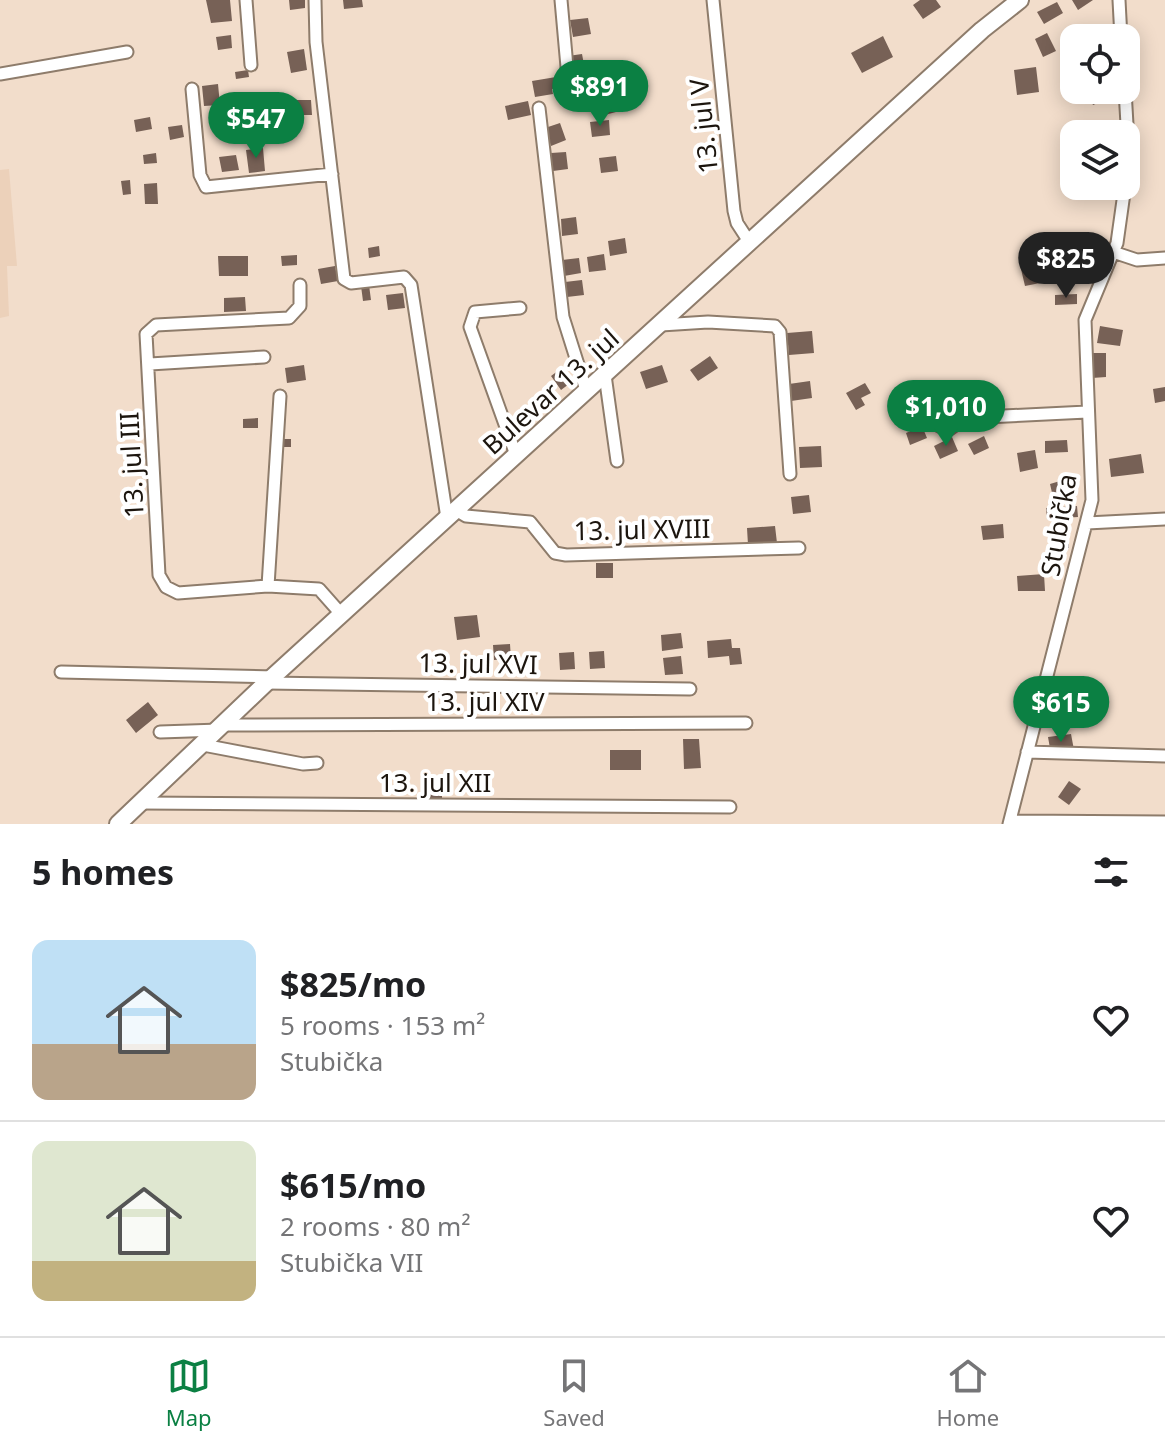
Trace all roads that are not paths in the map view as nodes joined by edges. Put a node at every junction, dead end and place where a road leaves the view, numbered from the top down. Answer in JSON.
{"nodes":[{"id":1,"x":246,"y":0,"type":"edge"},
{"id":2,"x":315,"y":0,"type":"edge"},
{"id":3,"x":561,"y":0,"type":"edge"},
{"id":4,"x":713,"y":0,"type":"edge"},
{"id":5,"x":1020,"y":0,"type":"edge"},
{"id":6,"x":1119,"y":0,"type":"edge"},
{"id":7,"x":1120,"y":24,"type":"edge"},
{"id":8,"x":127,"y":52,"type":"dead end"},
{"id":9,"x":251,"y":65,"type":"dead end"},
{"id":10,"x":0,"y":74,"type":"edge"},
{"id":11,"x":568,"y":78,"type":"dead end"},
{"id":12,"x":192,"y":89,"type":"dead end"},
{"id":13,"x":539,"y":108,"type":"dead end"},
{"id":14,"x":332,"y":174,"type":"junction"},
{"id":15,"x":1122,"y":200,"type":"edge"},
{"id":16,"x":750,"y":243,"type":"junction"},
{"id":17,"x":1113,"y":252,"type":"junction"},
{"id":18,"x":1165,"y":258,"type":"edge"},
{"id":19,"x":300,"y":285,"type":"dead end"},
{"id":20,"x":520,"y":308,"type":"dead end"},
{"id":21,"x":661,"y":325,"type":"junction"},
{"id":22,"x":264,"y":357,"type":"dead end"},
{"id":23,"x":150,"y":364,"type":"junction"},
{"id":24,"x":605,"y":375,"type":"junction"},
{"id":25,"x":586,"y":390,"type":"junction"},
{"id":26,"x":280,"y":396,"type":"dead end"},
{"id":27,"x":1087,"y":412,"type":"junction"},
{"id":28,"x":965,"y":418,"type":"dead end"},
{"id":29,"x":516,"y":455,"type":"junction"},
{"id":30,"x":617,"y":461,"type":"dead end"},
{"id":31,"x":790,"y":474,"type":"dead end"},
{"id":32,"x":451,"y":514,"type":"junction"},
{"id":33,"x":1165,"y":519,"type":"edge"},
{"id":34,"x":1087,"y":523,"type":"junction"},
{"id":35,"x":799,"y":548,"type":"dead end"},
{"id":36,"x":268,"y":586,"type":"junction"},
{"id":37,"x":342,"y":615,"type":"junction"},
{"id":38,"x":61,"y":672,"type":"dead end"},
{"id":39,"x":271,"y":680,"type":"junction"},
{"id":40,"x":690,"y":689,"type":"dead end"},
{"id":41,"x":746,"y":723,"type":"dead end"},
{"id":42,"x":222,"y":728,"type":"junction"},
{"id":43,"x":160,"y":732,"type":"dead end"},
{"id":44,"x":203,"y":745,"type":"junction"},
{"id":45,"x":1027,"y":752,"type":"junction"},
{"id":46,"x":1165,"y":756,"type":"edge"},
{"id":47,"x":317,"y":763,"type":"dead end"},
{"id":48,"x":140,"y":803,"type":"junction"},
{"id":49,"x":730,"y":807,"type":"dead end"},
{"id":50,"x":1009,"y":822,"type":"edge"},
{"id":51,"x":1165,"y":822,"type":"edge"},
{"id":52,"x":118,"y":824,"type":"edge"}],
"edges":[{"from":1,"to":9,"type":"street"},
{"from":2,"to":14,"type":"street"},
{"from":3,"to":11,"type":"street"},
{"from":4,"to":16,"type":"street","name":"13. jul V"},
{"from":5,"to":16,"type":"street","name":"Bulevar 13. jul"},
{"from":6,"to":7,"type":"street"},
{"from":8,"to":10,"type":"street"},
{"from":12,"to":14,"type":"street"},
{"from":13,"to":25,"type":"street"},
{"from":14,"to":32,"type":"street"},
{"from":15,"to":17,"type":"street","name":"Stubička"},
{"from":16,"to":21,"type":"street","name":"Bulevar 13. jul"},
{"from":17,"to":18,"type":"street"},
{"from":17,"to":27,"type":"street","name":"Stubička"},
{"from":19,"to":23,"type":"street","name":"13. jul III"},
{"from":20,"to":29,"type":"street"},
{"from":21,"to":24,"type":"street","name":"Bulevar 13. jul"},
{"from":21,"to":31,"type":"street"},
{"from":22,"to":23,"type":"street"},
{"from":23,"to":36,"type":"street","name":"13. jul III"},
{"from":24,"to":25,"type":"street","name":"Bulevar 13. jul"},
{"from":24,"to":30,"type":"street"},
{"from":25,"to":29,"type":"street","name":"Bulevar 13. jul"},
{"from":26,"to":36,"type":"street"},
{"from":27,"to":28,"type":"street"},
{"from":27,"to":34,"type":"street","name":"Stubička"},
{"from":29,"to":32,"type":"street","name":"Bulevar 13. jul"},
{"from":32,"to":35,"type":"street","name":"13. jul XVIII"},
{"from":32,"to":37,"type":"street","name":"Bulevar 13. jul"},
{"from":33,"to":34,"type":"street"},
{"from":34,"to":45,"type":"street","name":"Stubička"},
{"from":36,"to":37,"type":"street","name":"13. jul III"},
{"from":37,"to":39,"type":"street","name":"Bulevar 13. jul"},
{"from":38,"to":39,"type":"street","name":"13. jul XVI"},
{"from":39,"to":40,"type":"street","name":"13. jul XVI"},
{"from":39,"to":42,"type":"street","name":"Bulevar 13. jul"},
{"from":41,"to":42,"type":"street","name":"13. jul XIV"},
{"from":42,"to":43,"type":"street","name":"13. jul XIV"},
{"from":42,"to":44,"type":"street","name":"Bulevar 13. jul"},
{"from":44,"to":47,"type":"street"},
{"from":44,"to":48,"type":"street","name":"Bulevar 13. jul"},
{"from":45,"to":46,"type":"street"},
{"from":45,"to":50,"type":"street","name":"Stubička"},
{"from":48,"to":49,"type":"street","name":"13. jul XII"},
{"from":48,"to":52,"type":"street","name":"Bulevar 13. jul"},
{"from":50,"to":51,"type":"street"}]}
